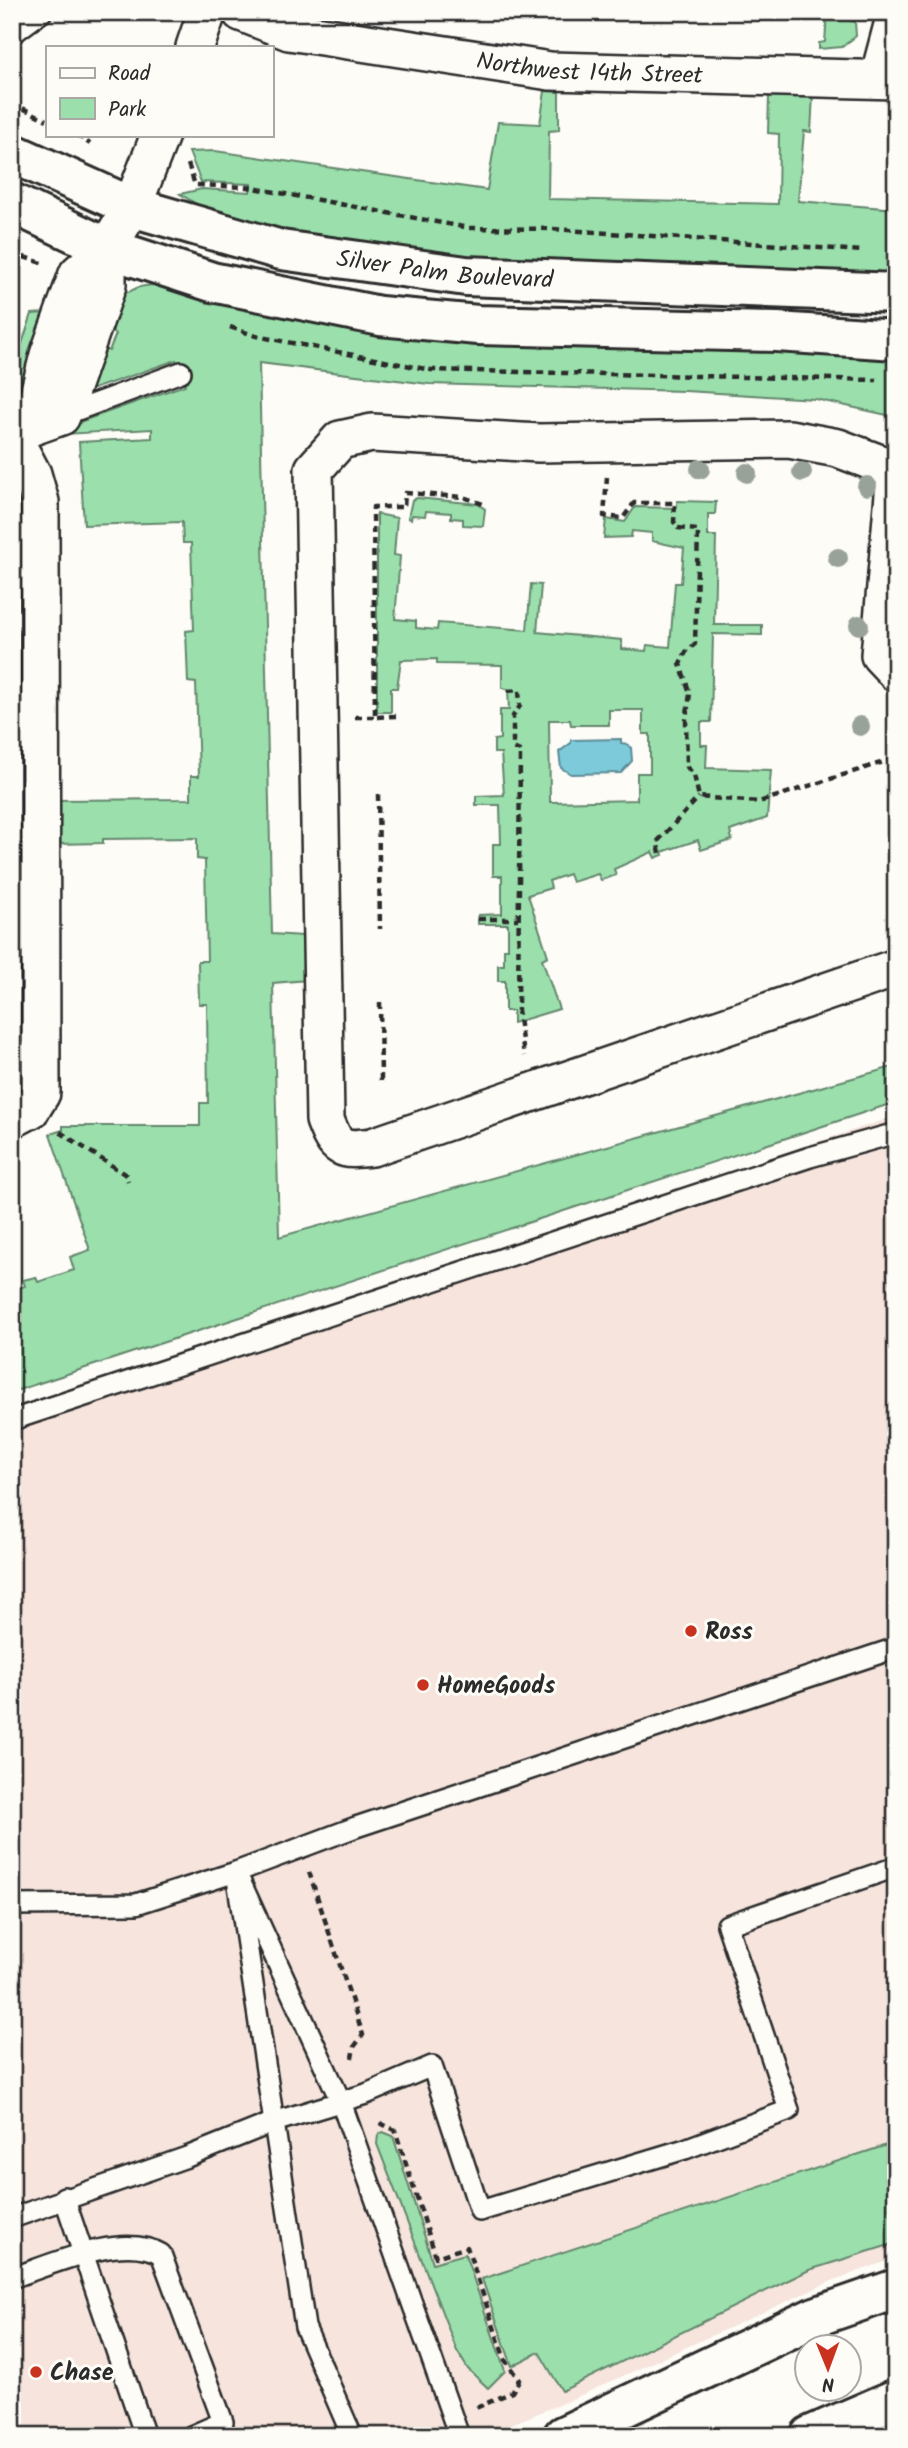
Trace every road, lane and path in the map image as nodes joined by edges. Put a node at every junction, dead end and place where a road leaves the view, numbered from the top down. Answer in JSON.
{"nodes":[{"id":1,"x":41,"y":12,"type":"edge"},
{"id":2,"x":207,"y":12,"type":"edge"},
{"id":3,"x":241,"y":12,"type":"edge"},
{"id":4,"x":896,"y":14,"type":"edge"},
{"id":5,"x":12,"y":34,"type":"edge"},
{"id":6,"x":195,"y":46,"type":"edge"},
{"id":7,"x":887,"y":79,"type":"edge"},
{"id":8,"x":12,"y":103,"type":"edge"},
{"id":9,"x":46,"y":120,"type":"edge"},
{"id":10,"x":173,"y":145,"type":"edge"},
{"id":11,"x":12,"y":153,"type":"edge"},
{"id":12,"x":12,"y":203,"type":"edge"},
{"id":13,"x":132,"y":207,"type":"junction"},
{"id":14,"x":107,"y":248,"type":"junction"},
{"id":15,"x":868,"y":251,"type":"dead end"},
{"id":16,"x":896,"y":293,"type":"edge"},
{"id":17,"x":896,"y":340,"type":"edge"},
{"id":18,"x":181,"y":372,"type":"dead end"},
{"id":19,"x":29,"y":428,"type":"edge"},
{"id":20,"x":608,"y":442,"type":"junction"},
{"id":21,"x":896,"y":470,"type":"edge"},
{"id":22,"x":485,"y":505,"type":"dead end"},
{"id":23,"x":896,"y":673,"type":"edge"},
{"id":24,"x":508,"y":691,"type":"dead end"},
{"id":25,"x":396,"y":716,"type":"dead end"},
{"id":26,"x":896,"y":758,"type":"edge"},
{"id":27,"x":378,"y":794,"type":"dead end"},
{"id":28,"x":699,"y":797,"type":"junction"},
{"id":29,"x":660,"y":853,"type":"dead end"},
{"id":30,"x":478,"y":919,"type":"dead end"},
{"id":31,"x":518,"y":919,"type":"junction"},
{"id":32,"x":380,"y":929,"type":"dead end"},
{"id":33,"x":896,"y":968,"type":"edge"},
{"id":34,"x":380,"y":1002,"type":"dead end"},
{"id":35,"x":514,"y":1064,"type":"dead end"},
{"id":36,"x":381,"y":1081,"type":"dead end"},
{"id":37,"x":19,"y":1116,"type":"edge"},
{"id":38,"x":896,"y":1133,"type":"edge"},
{"id":39,"x":128,"y":1181,"type":"dead end"},
{"id":40,"x":12,"y":1420,"type":"edge"},
{"id":41,"x":896,"y":1648,"type":"edge"},
{"id":42,"x":896,"y":1867,"type":"edge"},
{"id":43,"x":308,"y":1868,"type":"dead end"},
{"id":44,"x":236,"y":1872,"type":"junction"},
{"id":45,"x":12,"y":1905,"type":"edge"},
{"id":46,"x":366,"y":2094,"type":"junction"},
{"id":47,"x":341,"y":2102,"type":"junction"},
{"id":48,"x":274,"y":2122,"type":"junction"},
{"id":49,"x":64,"y":2197,"type":"junction"},
{"id":50,"x":12,"y":2218,"type":"edge"},
{"id":51,"x":84,"y":2254,"type":"junction"},
{"id":52,"x":12,"y":2278,"type":"edge"},
{"id":53,"x":896,"y":2288,"type":"edge"},
{"id":54,"x":896,"y":2399,"type":"edge"},
{"id":55,"x":455,"y":2427,"type":"edge"},
{"id":56,"x":145,"y":2436,"type":"edge"},
{"id":57,"x":191,"y":2436,"type":"edge"},
{"id":58,"x":352,"y":2436,"type":"edge"},
{"id":59,"x":411,"y":2436,"type":"edge"},
{"id":60,"x":563,"y":2436,"type":"edge"},
{"id":61,"x":810,"y":2436,"type":"edge"}],
"edges":[{"from":1,"to":5,"type":"lane"},
{"from":2,"to":6,"type":"street"},
{"from":3,"to":7,"type":"street","name":"Northwest 14th Street"},
{"from":4,"to":7,"type":"street","name":"Northwest 14th Street"},
{"from":8,"to":9,"type":"path"},
{"from":10,"to":13,"type":"street"},
{"from":10,"to":15,"type":"path"},
{"from":11,"to":13,"type":"main road","name":"Silver Palm Boulevard"},
{"from":12,"to":14,"type":"main road","name":"Silver Palm Boulevard"},
{"from":13,"to":14,"type":"street"},
{"from":13,"to":16,"type":"main road","name":"Silver Palm Boulevard"},
{"from":14,"to":17,"type":"main road","name":"Silver Palm Boulevard"},
{"from":14,"to":19,"type":"street"},
{"from":18,"to":19,"type":"lane"},
{"from":19,"to":37,"type":"street"},
{"from":20,"to":21,"type":"street"},
{"from":20,"to":28,"type":"path"},
{"from":20,"to":33,"type":"street"},
{"from":21,"to":23,"type":"street"},
{"from":22,"to":25,"type":"path"},
{"from":24,"to":31,"type":"path"},
{"from":26,"to":28,"type":"path"},
{"from":27,"to":32,"type":"path"},
{"from":28,"to":29,"type":"path"},
{"from":30,"to":31,"type":"path"},
{"from":31,"to":35,"type":"path"},
{"from":34,"to":36,"type":"path"},
{"from":37,"to":39,"type":"path"},
{"from":38,"to":40,"type":"lane"},
{"from":41,"to":44,"type":"lane"},
{"from":42,"to":46,"type":"lane"},
{"from":43,"to":46,"type":"path"},
{"from":44,"to":45,"type":"lane"},
{"from":44,"to":47,"type":"lane"},
{"from":44,"to":48,"type":"lane"},
{"from":46,"to":47,"type":"lane"},
{"from":46,"to":55,"type":"path"},
{"from":47,"to":48,"type":"lane"},
{"from":47,"to":55,"type":"lane"},
{"from":48,"to":49,"type":"lane"},
{"from":48,"to":58,"type":"lane"},
{"from":49,"to":50,"type":"lane"},
{"from":49,"to":51,"type":"lane"},
{"from":51,"to":52,"type":"lane"},
{"from":51,"to":56,"type":"lane"},
{"from":51,"to":57,"type":"lane"},
{"from":53,"to":60,"type":"main road"},
{"from":54,"to":61,"type":"main road"},
{"from":55,"to":59,"type":"path"}]}
